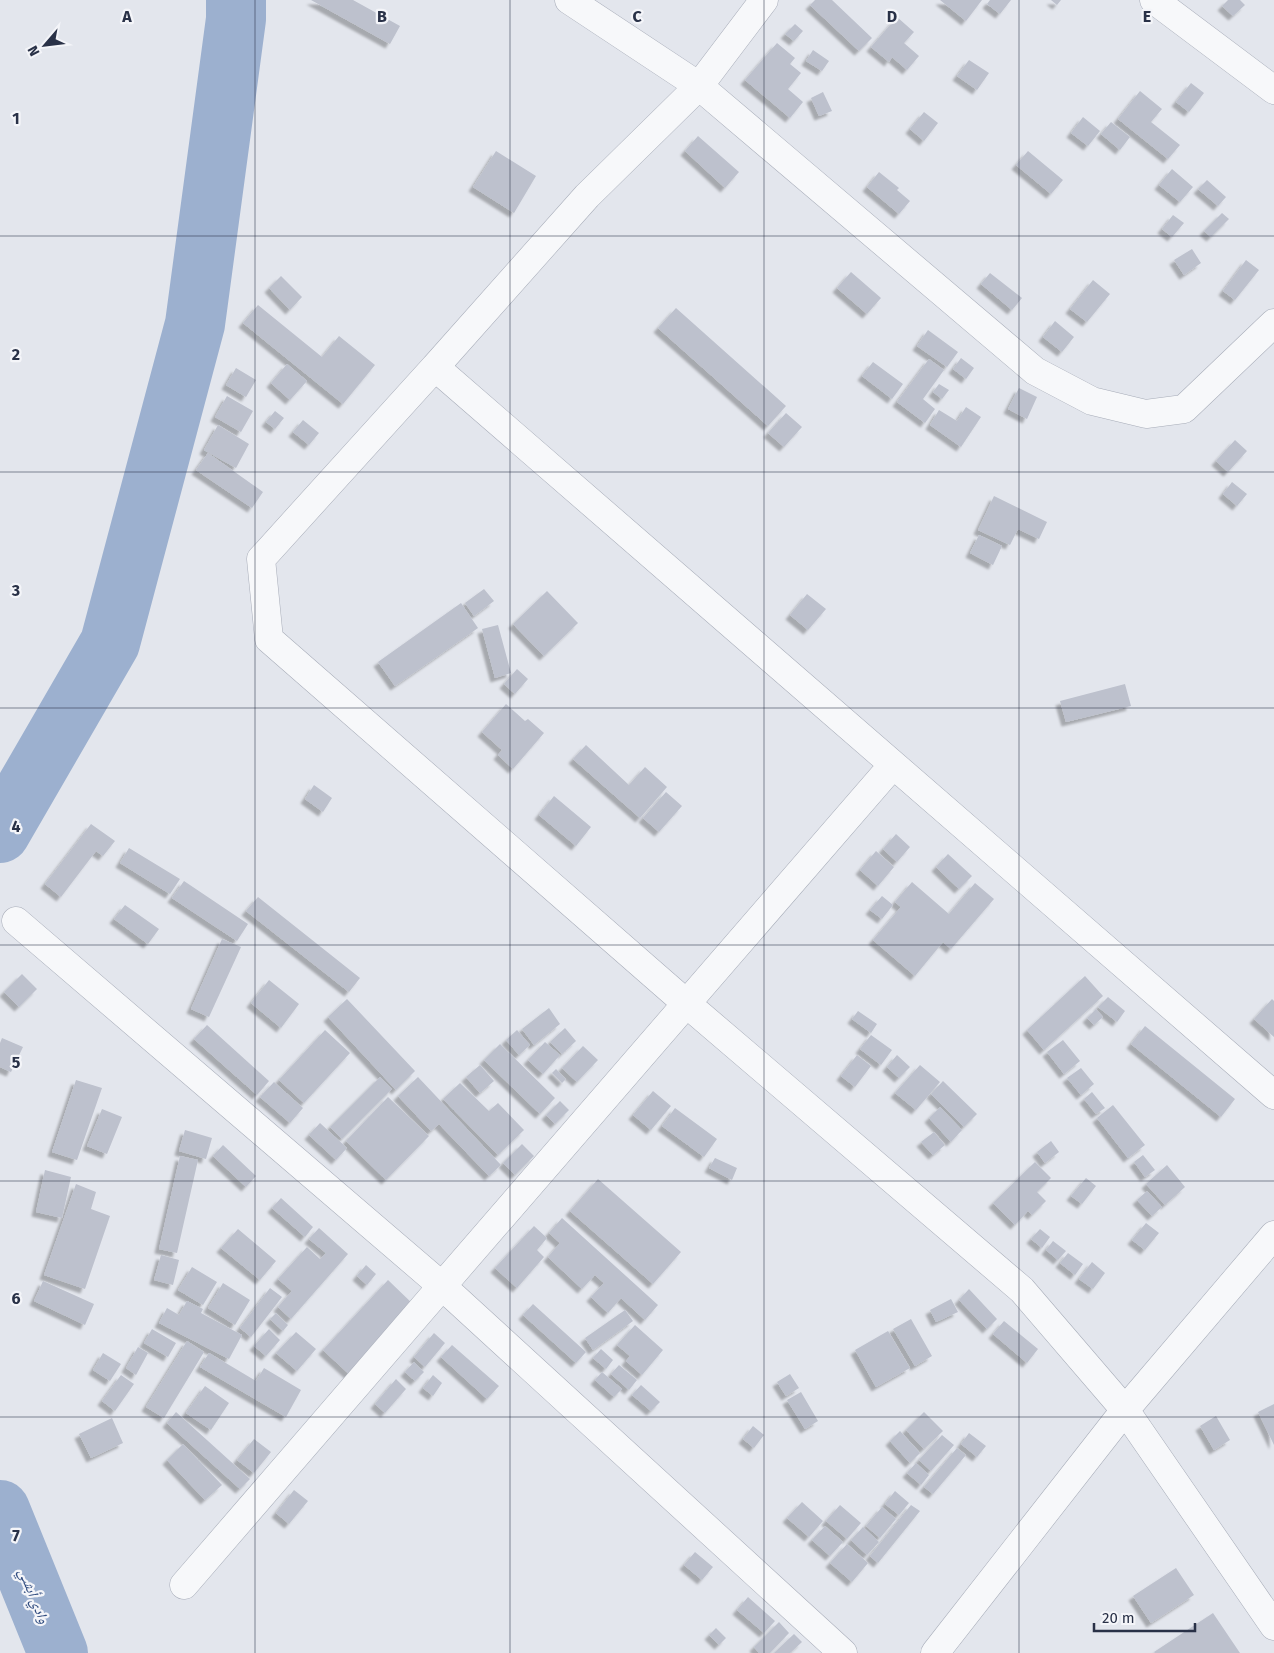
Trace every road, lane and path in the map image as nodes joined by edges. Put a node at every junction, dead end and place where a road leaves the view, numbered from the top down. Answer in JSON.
{"nodes":[{"id":1,"x":569,"y":0,"type":"edge"},
{"id":2,"x":764,"y":0,"type":"edge"},
{"id":3,"x":1154,"y":0,"type":"edge"},
{"id":4,"x":699,"y":86,"type":"junction"},
{"id":5,"x":1274,"y":90,"type":"edge"},
{"id":6,"x":1274,"y":323,"type":"edge"},
{"id":7,"x":435,"y":367,"type":"junction"},
{"id":8,"x":892,"y":766,"type":"junction"},
{"id":9,"x":16,"y":921,"type":"dead end"},
{"id":10,"x":687,"y":1004,"type":"junction"},
{"id":11,"x":1274,"y":1096,"type":"edge"},
{"id":12,"x":1274,"y":1235,"type":"edge"},
{"id":13,"x":442,"y":1286,"type":"junction"},
{"id":14,"x":1125,"y":1410,"type":"junction"},
{"id":15,"x":184,"y":1586,"type":"dead end"},
{"id":16,"x":1274,"y":1626,"type":"edge"},
{"id":17,"x":843,"y":1653,"type":"edge"},
{"id":18,"x":935,"y":1653,"type":"edge"}],
"edges":[{"from":1,"to":4,"type":"street"},
{"from":2,"to":4,"type":"street"},
{"from":3,"to":5,"type":"street"},
{"from":4,"to":6,"type":"street"},
{"from":4,"to":7,"type":"street"},
{"from":7,"to":8,"type":"street"},
{"from":7,"to":10,"type":"street"},
{"from":8,"to":10,"type":"street"},
{"from":8,"to":11,"type":"street"},
{"from":9,"to":13,"type":"street"},
{"from":10,"to":13,"type":"street"},
{"from":10,"to":14,"type":"street"},
{"from":12,"to":14,"type":"street"},
{"from":13,"to":15,"type":"street"},
{"from":13,"to":17,"type":"street"},
{"from":14,"to":16,"type":"street"},
{"from":14,"to":18,"type":"street"}]}
